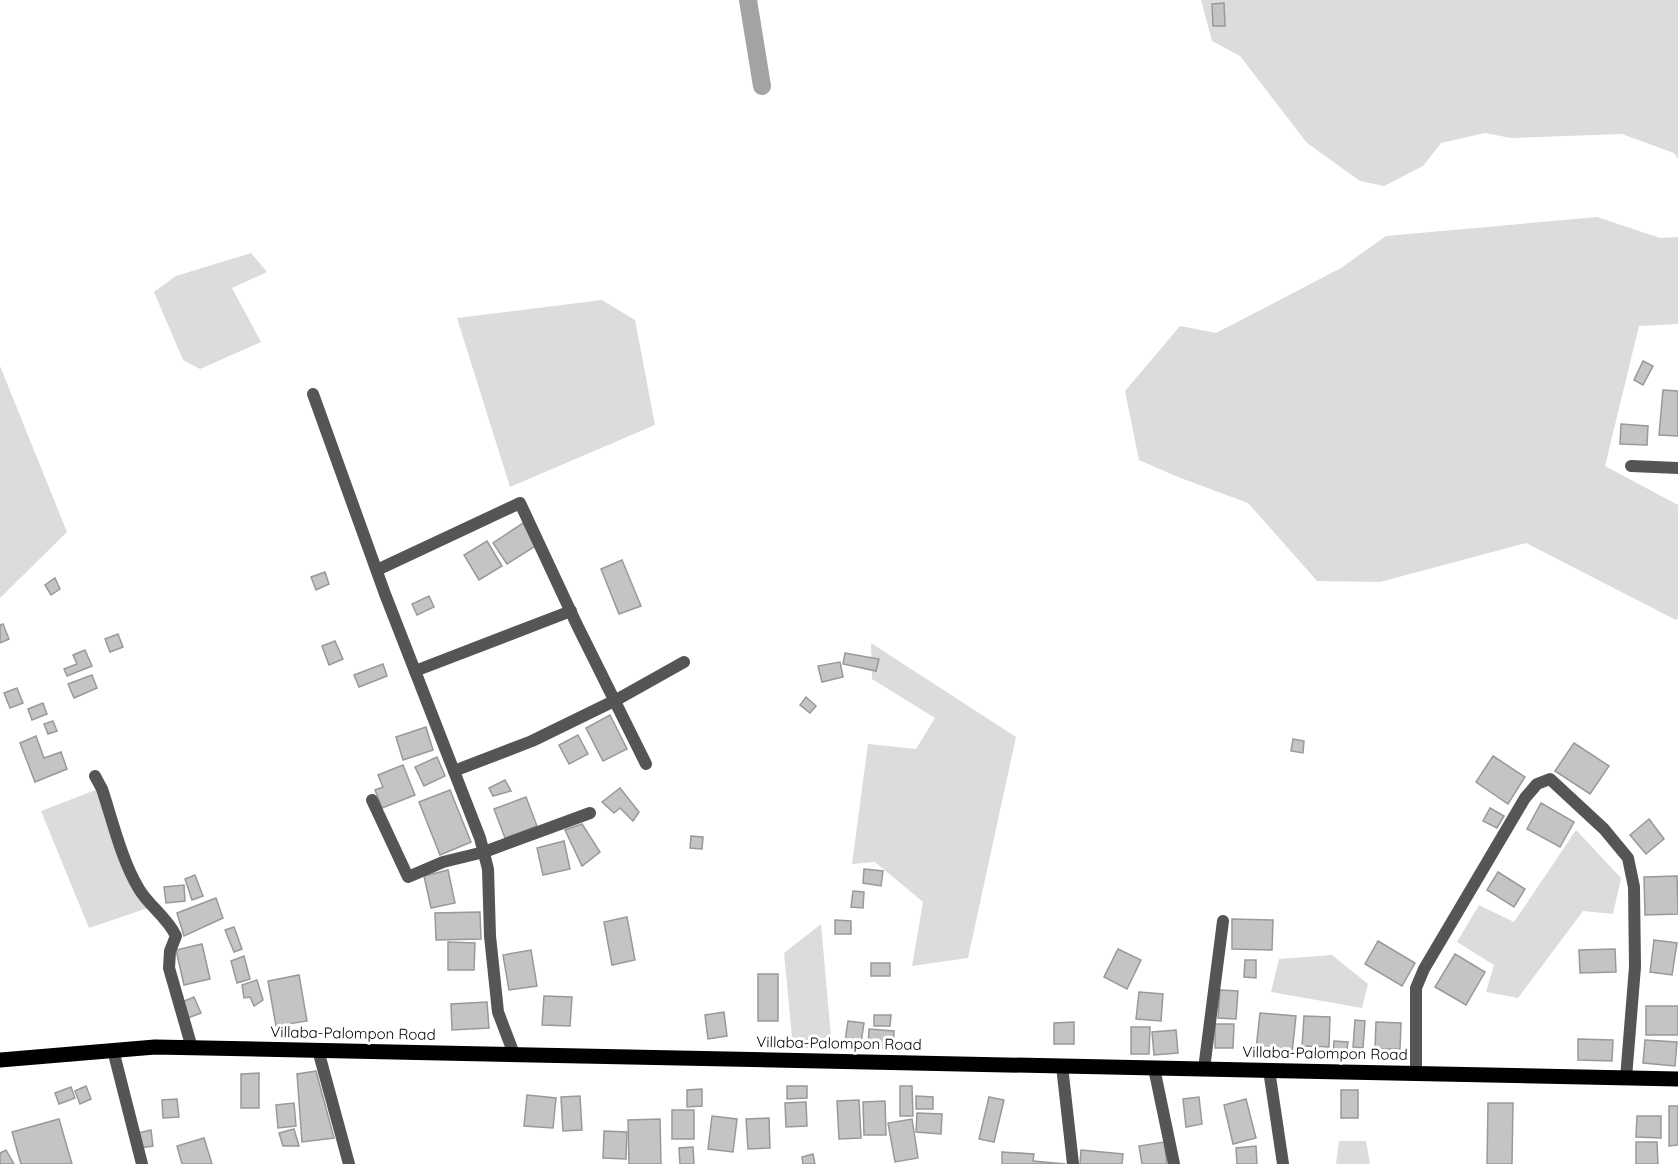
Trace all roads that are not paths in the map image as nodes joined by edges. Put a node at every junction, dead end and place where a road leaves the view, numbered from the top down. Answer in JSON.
{"nodes":[{"id":1,"x":313,"y":394,"type":"dead end"},
{"id":2,"x":1632,"y":466,"type":"dead end"},
{"id":3,"x":1678,"y":468,"type":"edge"},
{"id":4,"x":377,"y":570,"type":"junction"},
{"id":5,"x":571,"y":611,"type":"junction"},
{"id":6,"x":684,"y":662,"type":"dead end"},
{"id":7,"x":415,"y":671,"type":"junction"},
{"id":8,"x":615,"y":700,"type":"junction"},
{"id":9,"x":646,"y":764,"type":"dead end"},
{"id":10,"x":454,"y":771,"type":"junction"},
{"id":11,"x":95,"y":776,"type":"dead end"},
{"id":12,"x":372,"y":801,"type":"dead end"},
{"id":13,"x":590,"y":813,"type":"dead end"},
{"id":14,"x":484,"y":852,"type":"junction"},
{"id":15,"x":1223,"y":921,"type":"dead end"},
{"id":16,"x":192,"y":1048,"type":"junction"},
{"id":17,"x":113,"y":1050,"type":"junction"},
{"id":18,"x":318,"y":1050,"type":"junction"},
{"id":19,"x":514,"y":1054,"type":"junction"},
{"id":20,"x":0,"y":1060,"type":"edge"},
{"id":21,"x":1062,"y":1066,"type":"junction"},
{"id":22,"x":1154,"y":1068,"type":"junction"},
{"id":23,"x":1204,"y":1069,"type":"junction"},
{"id":24,"x":1269,"y":1070,"type":"junction"},
{"id":25,"x":1416,"y":1073,"type":"junction"},
{"id":26,"x":1626,"y":1078,"type":"junction"},
{"id":27,"x":1678,"y":1079,"type":"edge"},
{"id":28,"x":142,"y":1164,"type":"edge"},
{"id":29,"x":349,"y":1164,"type":"edge"},
{"id":30,"x":1073,"y":1164,"type":"edge"},
{"id":31,"x":1174,"y":1164,"type":"edge"},
{"id":32,"x":1283,"y":1164,"type":"edge"}],
"edges":[{"from":1,"to":4,"type":"street"},
{"from":2,"to":3,"type":"street"},
{"from":4,"to":5,"type":"street"},
{"from":4,"to":7,"type":"street"},
{"from":5,"to":7,"type":"street"},
{"from":5,"to":8,"type":"street"},
{"from":6,"to":8,"type":"street"},
{"from":7,"to":10,"type":"street"},
{"from":8,"to":9,"type":"street"},
{"from":8,"to":10,"type":"street"},
{"from":10,"to":14,"type":"street"},
{"from":11,"to":16,"type":"street"},
{"from":12,"to":14,"type":"street"},
{"from":13,"to":14,"type":"street"},
{"from":14,"to":19,"type":"street"},
{"from":15,"to":23,"type":"street"},
{"from":16,"to":17,"type":"main road","name":"Villaba-Palompon Road"},
{"from":16,"to":18,"type":"main road","name":"Villaba-Palompon Road"},
{"from":17,"to":20,"type":"main road","name":"Villaba-Palompon Road"},
{"from":17,"to":28,"type":"street"},
{"from":18,"to":19,"type":"main road","name":"Villaba-Palompon Road"},
{"from":18,"to":29,"type":"street"},
{"from":19,"to":21,"type":"main road","name":"Villaba-Palompon Road"},
{"from":21,"to":22,"type":"main road","name":"Villaba-Palompon Road"},
{"from":21,"to":30,"type":"street"},
{"from":22,"to":23,"type":"main road","name":"Villaba-Palompon Road"},
{"from":22,"to":31,"type":"street"},
{"from":23,"to":24,"type":"main road","name":"Villaba-Palompon Road"},
{"from":24,"to":25,"type":"main road","name":"Villaba-Palompon Road"},
{"from":24,"to":32,"type":"street"},
{"from":25,"to":26,"type":"main road","name":"Villaba-Palompon Road"},
{"from":25,"to":26,"type":"street"},
{"from":26,"to":27,"type":"main road","name":"Villaba-Palompon Road"}]}
